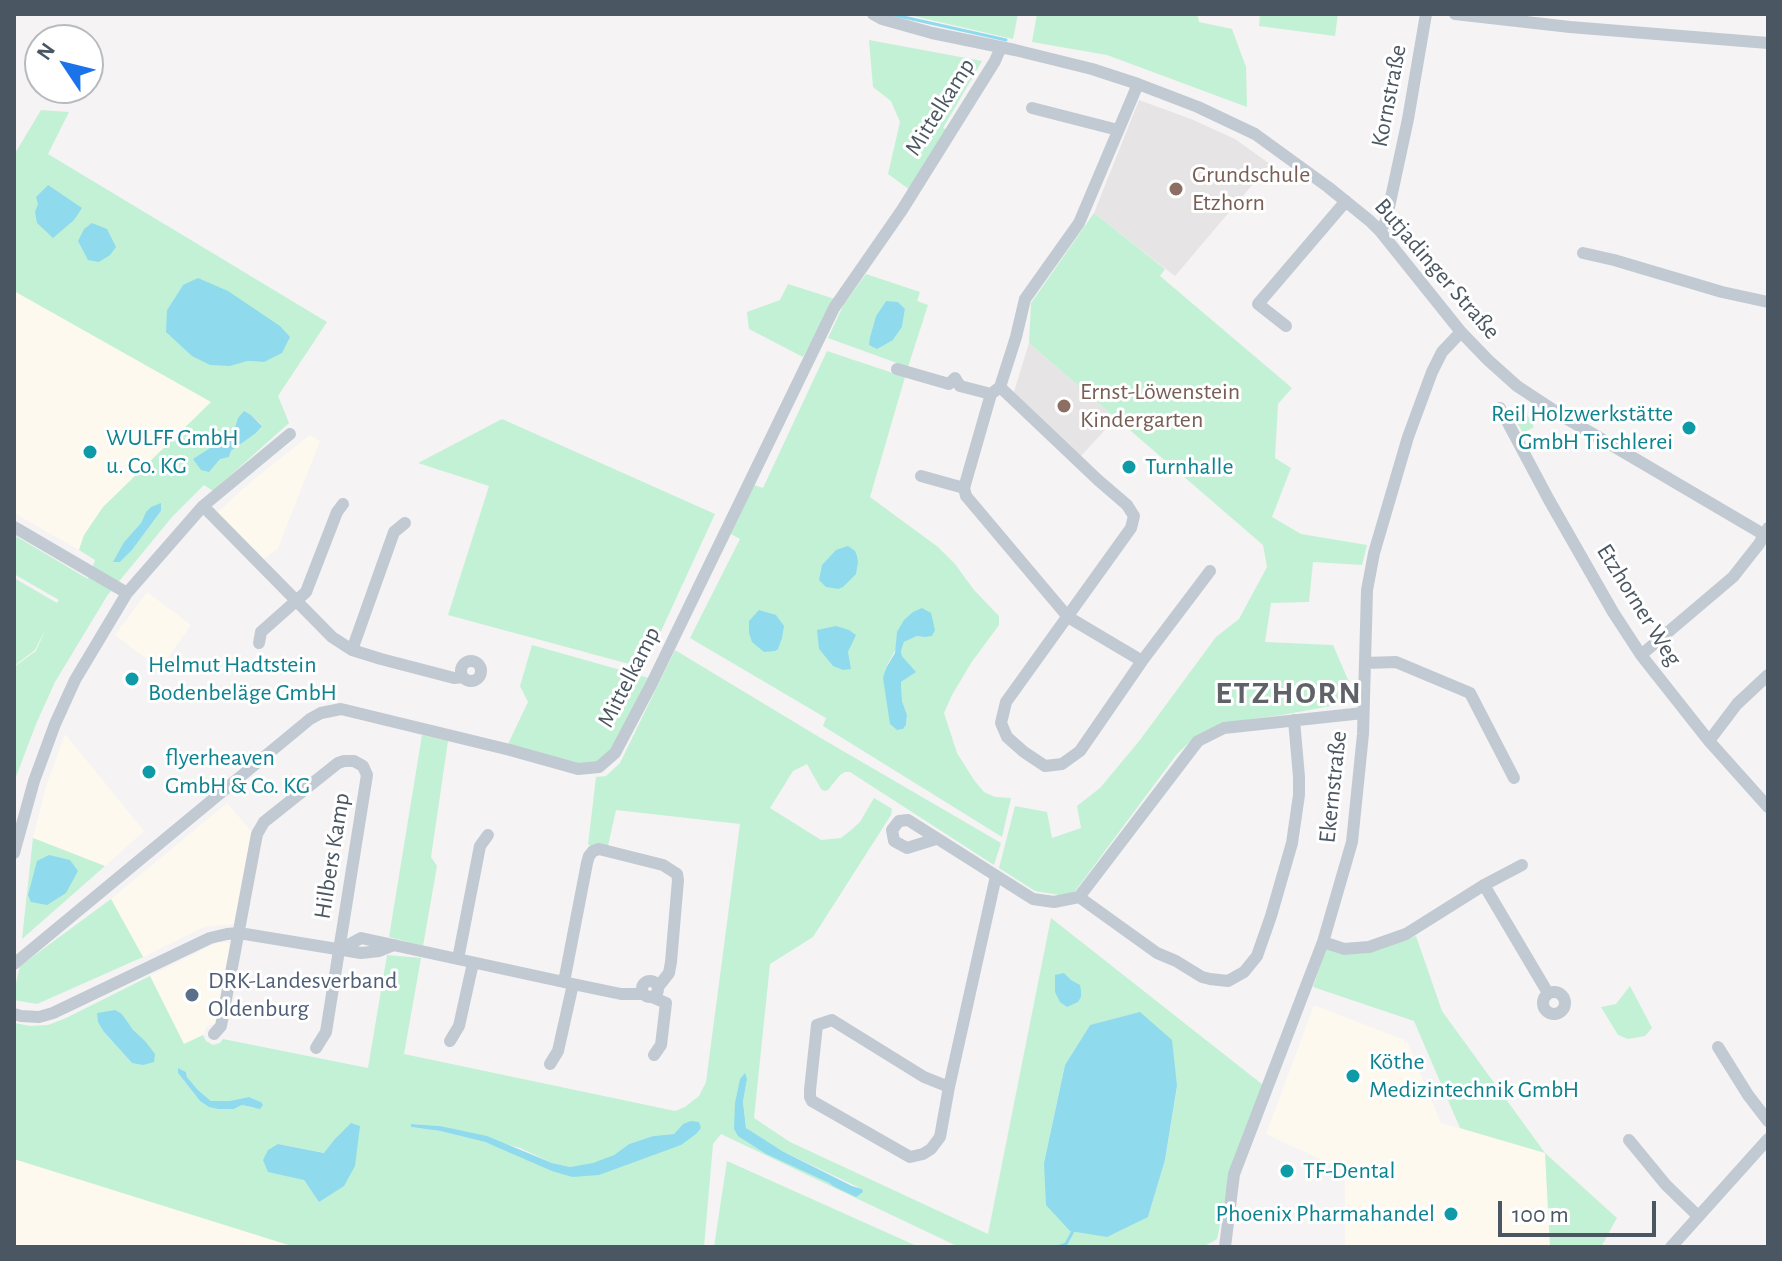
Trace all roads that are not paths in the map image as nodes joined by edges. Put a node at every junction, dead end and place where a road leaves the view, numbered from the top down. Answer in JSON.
{"nodes":[{"id":1,"x":873,"y":14,"type":"edge"},
{"id":2,"x":1426,"y":14,"type":"edge"},
{"id":3,"x":1455,"y":14,"type":"edge"},
{"id":4,"x":1768,"y":43,"type":"edge"},
{"id":5,"x":1001,"y":47,"type":"junction"},
{"id":6,"x":1138,"y":84,"type":"junction"},
{"id":7,"x":1032,"y":108,"type":"dead end"},
{"id":8,"x":1118,"y":130,"type":"junction"},
{"id":9,"x":1346,"y":201,"type":"junction"},
{"id":10,"x":1380,"y":231,"type":"junction"},
{"id":11,"x":1583,"y":253,"type":"dead end"},
{"id":12,"x":1768,"y":302,"type":"edge"},
{"id":13,"x":1286,"y":326,"type":"dead end"},
{"id":14,"x":1461,"y":332,"type":"junction"},
{"id":15,"x":897,"y":369,"type":"dead end"},
{"id":16,"x":995,"y":391,"type":"junction"},
{"id":17,"x":1500,"y":408,"type":"dead end"},
{"id":18,"x":290,"y":434,"type":"dead end"},
{"id":19,"x":921,"y":476,"type":"dead end"},
{"id":20,"x":964,"y":488,"type":"junction"},
{"id":21,"x":343,"y":504,"type":"dead end"},
{"id":22,"x":203,"y":506,"type":"junction"},
{"id":23,"x":405,"y":523,"type":"dead end"},
{"id":24,"x":14,"y":527,"type":"edge"},
{"id":25,"x":1767,"y":533,"type":"edge"},
{"id":26,"x":1210,"y":571,"type":"dead end"},
{"id":27,"x":127,"y":593,"type":"junction"},
{"id":28,"x":296,"y":601,"type":"junction"},
{"id":29,"x":1068,"y":617,"type":"junction"},
{"id":30,"x":259,"y":643,"type":"dead end"},
{"id":31,"x":352,"y":650,"type":"junction"},
{"id":32,"x":1641,"y":655,"type":"junction"},
{"id":33,"x":1142,"y":661,"type":"junction"},
{"id":34,"x":1365,"y":663,"type":"junction"},
{"id":35,"x":1768,"y":675,"type":"edge"},
{"id":36,"x":463,"y":677,"type":"dead end"},
{"id":37,"x":1363,"y":713,"type":"junction"},
{"id":38,"x":1294,"y":720,"type":"junction"},
{"id":39,"x":1709,"y":741,"type":"junction"},
{"id":40,"x":1514,"y":778,"type":"dead end"},
{"id":41,"x":1768,"y":807,"type":"edge"},
{"id":42,"x":488,"y":835,"type":"dead end"},
{"id":43,"x":936,"y":839,"type":"dead end"},
{"id":44,"x":14,"y":853,"type":"edge"},
{"id":45,"x":1522,"y":865,"type":"dead end"},
{"id":46,"x":996,"y":876,"type":"junction"},
{"id":47,"x":1484,"y":885,"type":"junction"},
{"id":48,"x":1079,"y":897,"type":"junction"},
{"id":49,"x":239,"y":933,"type":"junction"},
{"id":50,"x":1323,"y":942,"type":"junction"},
{"id":51,"x":339,"y":950,"type":"junction"},
{"id":52,"x":458,"y":959,"type":"junction"},
{"id":53,"x":473,"y":963,"type":"junction"},
{"id":54,"x":14,"y":964,"type":"edge"},
{"id":55,"x":569,"y":983,"type":"junction"},
{"id":56,"x":651,"y":993,"type":"junction"},
{"id":57,"x":1548,"y":993,"type":"dead end"},
{"id":58,"x":14,"y":1014,"type":"edge"},
{"id":59,"x":214,"y":1034,"type":"dead end"},
{"id":60,"x":450,"y":1041,"type":"dead end"},
{"id":61,"x":1718,"y":1047,"type":"dead end"},
{"id":62,"x":316,"y":1048,"type":"dead end"},
{"id":63,"x":654,"y":1055,"type":"dead end"},
{"id":64,"x":550,"y":1064,"type":"dead end"},
{"id":65,"x":949,"y":1087,"type":"junction"},
{"id":66,"x":1768,"y":1121,"type":"edge"},
{"id":67,"x":1768,"y":1139,"type":"edge"},
{"id":68,"x":1629,"y":1140,"type":"dead end"},
{"id":69,"x":1698,"y":1216,"type":"junction"},
{"id":70,"x":1225,"y":1247,"type":"edge"},
{"id":71,"x":1671,"y":1247,"type":"edge"}],
"edges":[{"from":1,"to":5,"type":"street","name":"Butjadinger Straße"},
{"from":2,"to":10,"type":"street","name":"Kornstraße"},
{"from":3,"to":4,"type":"street"},
{"from":5,"to":6,"type":"street","name":"Butjadinger Straße"},
{"from":5,"to":54,"type":"street","name":"Mittelkamp"},
{"from":6,"to":8,"type":"street"},
{"from":6,"to":9,"type":"street","name":"Butjadinger Straße"},
{"from":7,"to":8,"type":"street"},
{"from":8,"to":16,"type":"street"},
{"from":9,"to":10,"type":"street","name":"Butjadinger Straße"},
{"from":9,"to":13,"type":"street"},
{"from":10,"to":14,"type":"street","name":"Butjadinger Straße"},
{"from":11,"to":12,"type":"street"},
{"from":14,"to":25,"type":"street","name":"Butjadinger Straße"},
{"from":14,"to":34,"type":"street","name":"Ekernstraße"},
{"from":15,"to":16,"type":"street"},
{"from":16,"to":20,"type":"street"},
{"from":16,"to":29,"type":"street"},
{"from":17,"to":32,"type":"street","name":"Etzhorner Weg"},
{"from":18,"to":22,"type":"street"},
{"from":19,"to":20,"type":"street"},
{"from":20,"to":29,"type":"street"},
{"from":21,"to":28,"type":"street"},
{"from":22,"to":27,"type":"street"},
{"from":22,"to":28,"type":"street"},
{"from":23,"to":31,"type":"street"},
{"from":24,"to":27,"type":"street"},
{"from":25,"to":32,"type":"street"},
{"from":26,"to":33,"type":"street"},
{"from":27,"to":44,"type":"street"},
{"from":28,"to":30,"type":"street"},
{"from":28,"to":31,"type":"street"},
{"from":29,"to":33,"type":"street"},
{"from":29,"to":33,"type":"street"},
{"from":31,"to":36,"type":"street"},
{"from":32,"to":39,"type":"street","name":"Etzhorner Weg"},
{"from":34,"to":37,"type":"street","name":"Ekernstraße"},
{"from":34,"to":40,"type":"street"},
{"from":35,"to":39,"type":"street"},
{"from":37,"to":38,"type":"street"},
{"from":37,"to":50,"type":"street","name":"Ekernstraße"},
{"from":38,"to":48,"type":"street"},
{"from":38,"to":48,"type":"street"},
{"from":39,"to":41,"type":"street","name":"Etzhorner Weg"},
{"from":42,"to":52,"type":"street"},
{"from":43,"to":46,"type":"street"},
{"from":45,"to":47,"type":"street"},
{"from":46,"to":48,"type":"street"},
{"from":46,"to":65,"type":"street"},
{"from":47,"to":50,"type":"street"},
{"from":47,"to":57,"type":"street"},
{"from":49,"to":51,"type":"street"},
{"from":49,"to":51,"type":"street","name":"Hilbers Kamp"},
{"from":49,"to":58,"type":"street"},
{"from":49,"to":59,"type":"street"},
{"from":50,"to":70,"type":"street","name":"Ekernstraße"},
{"from":51,"to":52,"type":"street"},
{"from":51,"to":62,"type":"street"},
{"from":52,"to":53,"type":"street"},
{"from":53,"to":55,"type":"street"},
{"from":53,"to":60,"type":"street"},
{"from":55,"to":56,"type":"street"},
{"from":55,"to":56,"type":"street"},
{"from":55,"to":64,"type":"street"},
{"from":56,"to":63,"type":"street"},
{"from":61,"to":66,"type":"street"},
{"from":65,"to":65,"type":"street"},
{"from":67,"to":69,"type":"street"},
{"from":68,"to":69,"type":"street"},
{"from":69,"to":71,"type":"street"}]}
